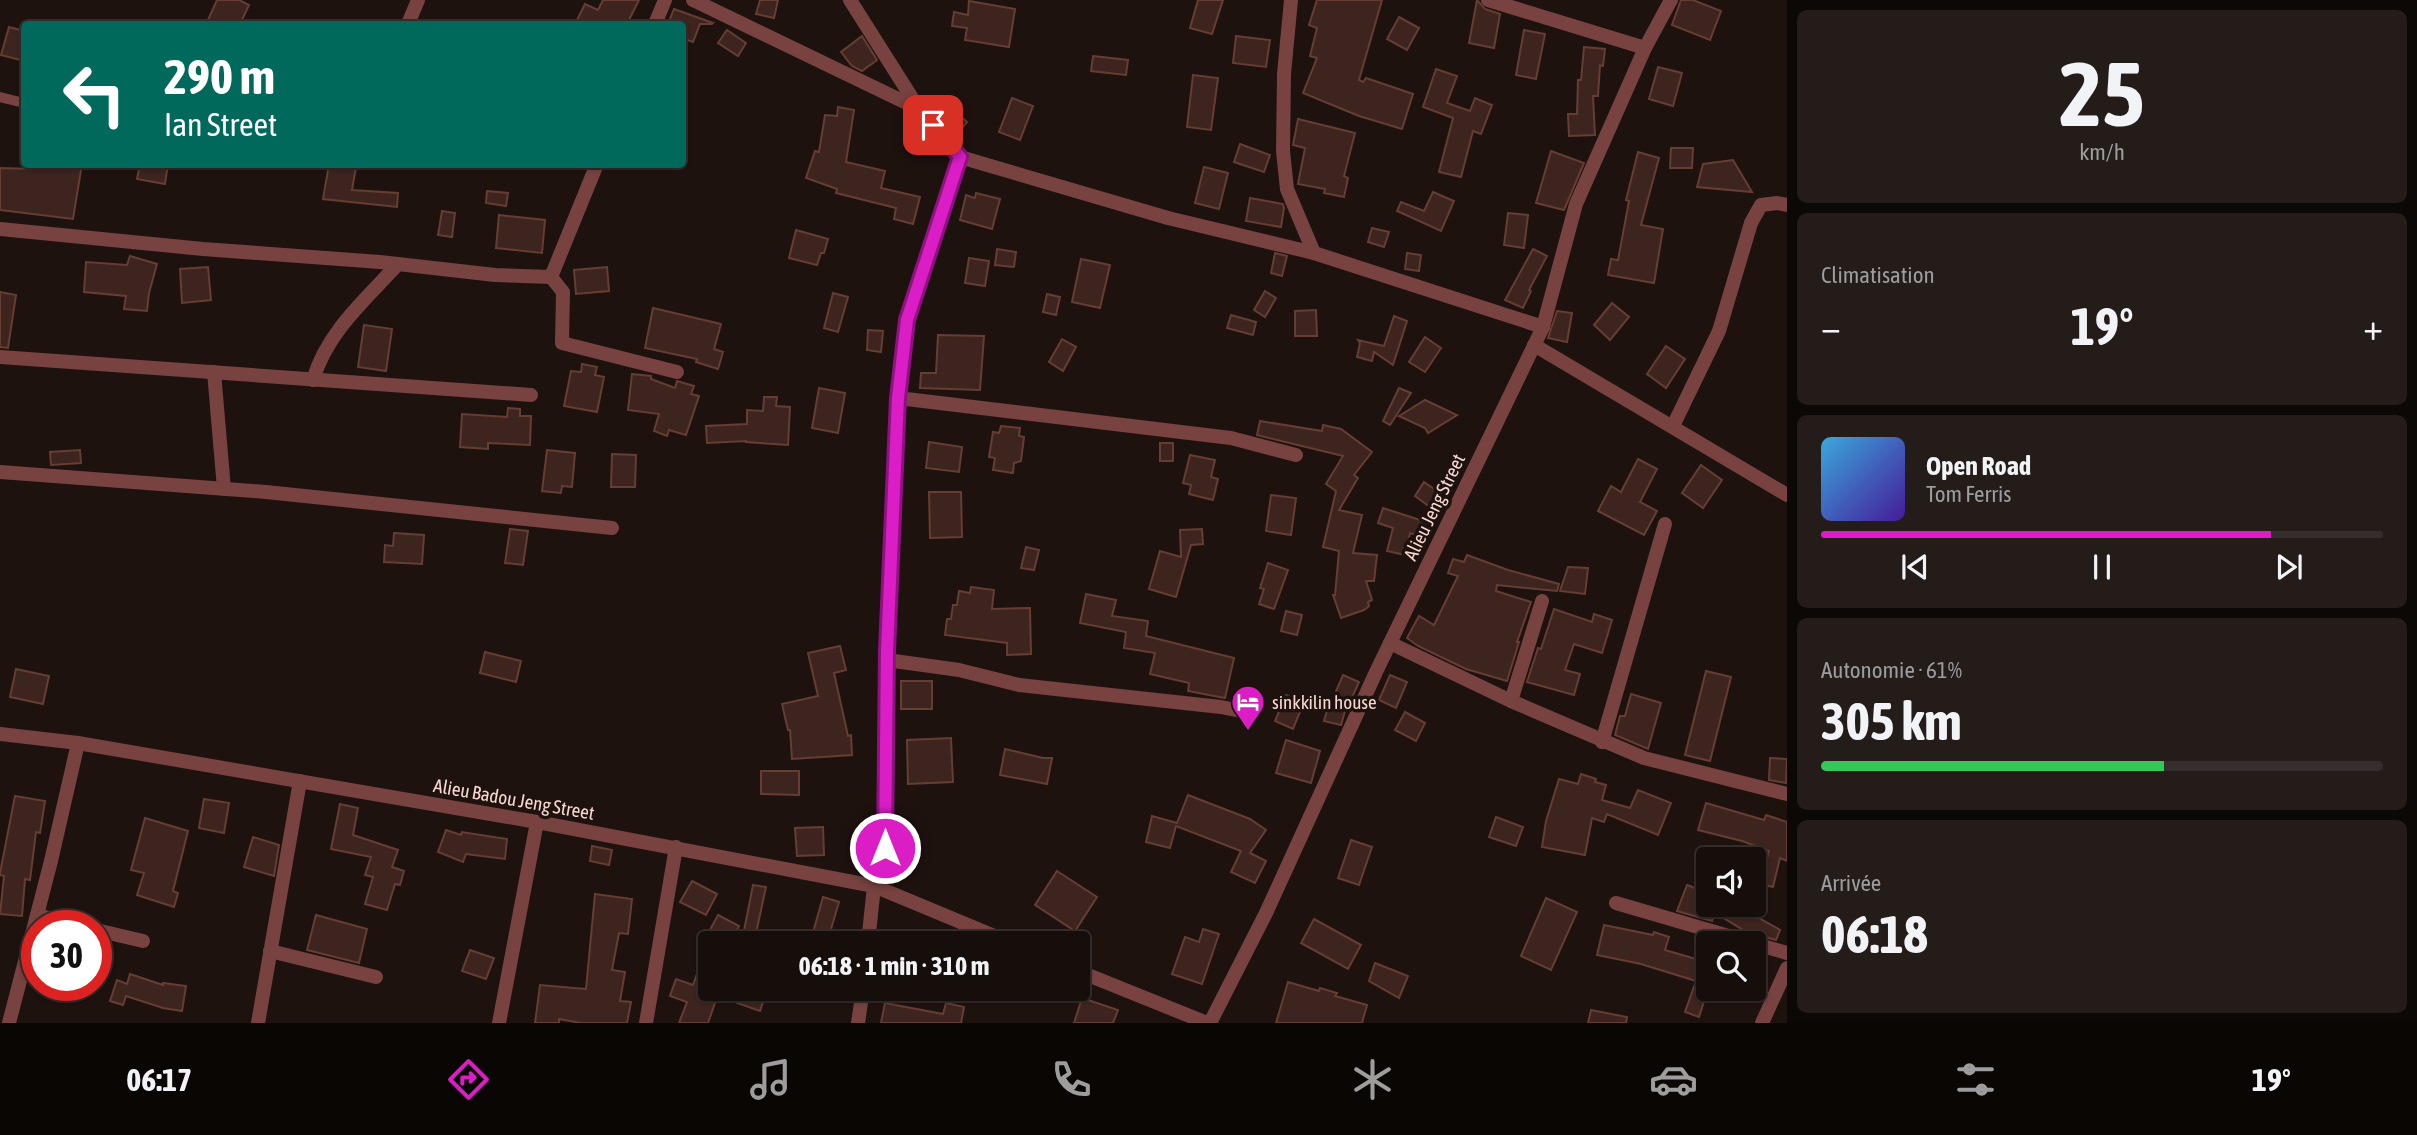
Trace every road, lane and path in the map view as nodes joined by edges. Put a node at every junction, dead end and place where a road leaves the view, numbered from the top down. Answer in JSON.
{"nodes":[{"id":1,"x":418,"y":0,"type":"edge"},
{"id":2,"x":665,"y":0,"type":"edge"},
{"id":3,"x":693,"y":0,"type":"edge"},
{"id":4,"x":850,"y":0,"type":"edge"},
{"id":5,"x":1291,"y":0,"type":"edge"},
{"id":6,"x":1488,"y":0,"type":"edge"},
{"id":7,"x":1671,"y":0,"type":"edge"},
{"id":8,"x":409,"y":21,"type":"edge"},
{"id":9,"x":656,"y":21,"type":"edge"},
{"id":10,"x":1645,"y":48,"type":"junction"},
{"id":11,"x":0,"y":97,"type":"edge"},
{"id":12,"x":21,"y":102,"type":"edge"},
{"id":13,"x":919,"y":109,"type":"junction"},
{"id":14,"x":960,"y":157,"type":"junction"},
{"id":15,"x":595,"y":168,"type":"edge"},
{"id":16,"x":1787,"y":205,"type":"edge"},
{"id":17,"x":0,"y":229,"type":"edge"},
{"id":18,"x":1314,"y":253,"type":"junction"},
{"id":19,"x":398,"y":264,"type":"junction"},
{"id":20,"x":551,"y":277,"type":"junction"},
{"id":21,"x":1543,"y":327,"type":"junction"},
{"id":22,"x":1534,"y":345,"type":"junction"},
{"id":23,"x":0,"y":356,"type":"edge"},
{"id":24,"x":214,"y":372,"type":"junction"},
{"id":25,"x":677,"y":372,"type":"dead end"},
{"id":26,"x":313,"y":380,"type":"junction"},
{"id":27,"x":531,"y":395,"type":"dead end"},
{"id":28,"x":898,"y":398,"type":"junction"},
{"id":29,"x":1673,"y":426,"type":"junction"},
{"id":30,"x":1296,"y":455,"type":"dead end"},
{"id":31,"x":0,"y":472,"type":"edge"},
{"id":32,"x":224,"y":489,"type":"junction"},
{"id":33,"x":1787,"y":495,"type":"edge"},
{"id":34,"x":1665,"y":524,"type":"dead end"},
{"id":35,"x":612,"y":527,"type":"dead end"},
{"id":36,"x":1542,"y":601,"type":"dead end"},
{"id":37,"x":1390,"y":643,"type":"junction"},
{"id":38,"x":887,"y":660,"type":"junction"},
{"id":39,"x":1511,"y":701,"type":"junction"},
{"id":40,"x":1241,"y":711,"type":"dead end"},
{"id":41,"x":0,"y":734,"type":"edge"},
{"id":42,"x":1602,"y":742,"type":"junction"},
{"id":43,"x":78,"y":743,"type":"junction"},
{"id":44,"x":300,"y":781,"type":"junction"},
{"id":45,"x":1787,"y":794,"type":"edge"},
{"id":46,"x":537,"y":822,"type":"junction"},
{"id":47,"x":676,"y":847,"type":"junction"},
{"id":48,"x":874,"y":886,"type":"junction"},
{"id":49,"x":1616,"y":903,"type":"dead end"},
{"id":50,"x":38,"y":910,"type":"edge"},
{"id":51,"x":869,"y":931,"type":"edge"},
{"id":52,"x":982,"y":931,"type":"edge"},
{"id":53,"x":112,"y":934,"type":"edge"},
{"id":54,"x":143,"y":941,"type":"dead end"},
{"id":55,"x":270,"y":951,"type":"junction"},
{"id":56,"x":1787,"y":953,"type":"edge"},
{"id":57,"x":1787,"y":968,"type":"edge"},
{"id":58,"x":1090,"y":976,"type":"edge"},
{"id":59,"x":21,"y":977,"type":"edge"},
{"id":60,"x":376,"y":977,"type":"dead end"},
{"id":61,"x":861,"y":1001,"type":"edge"},
{"id":62,"x":9,"y":1023,"type":"edge"},
{"id":63,"x":258,"y":1023,"type":"edge"},
{"id":64,"x":499,"y":1023,"type":"edge"},
{"id":65,"x":646,"y":1023,"type":"edge"},
{"id":66,"x":858,"y":1023,"type":"edge"},
{"id":67,"x":1208,"y":1023,"type":"edge"},
{"id":68,"x":1762,"y":1023,"type":"edge"}],
"edges":[{"from":1,"to":8,"type":"street"},
{"from":2,"to":9,"type":"street"},
{"from":3,"to":13,"type":"street"},
{"from":4,"to":13,"type":"street"},
{"from":5,"to":18,"type":"street"},
{"from":6,"to":10,"type":"street"},
{"from":7,"to":10,"type":"street","name":"Alieu Jeng Street"},
{"from":10,"to":21,"type":"street","name":"Alieu Jeng Street"},
{"from":11,"to":12,"type":"lane"},
{"from":13,"to":14,"type":"street"},
{"from":14,"to":18,"type":"street"},
{"from":14,"to":28,"type":"street"},
{"from":15,"to":20,"type":"street"},
{"from":16,"to":29,"type":"street"},
{"from":17,"to":19,"type":"street"},
{"from":18,"to":21,"type":"street"},
{"from":19,"to":20,"type":"street"},
{"from":19,"to":26,"type":"street"},
{"from":20,"to":25,"type":"street"},
{"from":21,"to":22,"type":"street","name":"Alieu Jeng Street"},
{"from":22,"to":29,"type":"street"},
{"from":22,"to":37,"type":"street","name":"Alieu Jeng Street"},
{"from":23,"to":24,"type":"street"},
{"from":24,"to":26,"type":"street"},
{"from":24,"to":32,"type":"street"},
{"from":26,"to":27,"type":"street"},
{"from":28,"to":30,"type":"street"},
{"from":28,"to":38,"type":"street"},
{"from":29,"to":33,"type":"street"},
{"from":31,"to":32,"type":"street"},
{"from":32,"to":35,"type":"street"},
{"from":34,"to":42,"type":"street"},
{"from":36,"to":39,"type":"street"},
{"from":37,"to":39,"type":"street"},
{"from":37,"to":67,"type":"street","name":"Alieu Jeng Street"},
{"from":38,"to":40,"type":"street"},
{"from":38,"to":48,"type":"street"},
{"from":39,"to":42,"type":"street"},
{"from":41,"to":43,"type":"street","name":"Alieu Badou Jeng Street"},
{"from":42,"to":45,"type":"street"},
{"from":43,"to":44,"type":"street","name":"Alieu Badou Jeng Street"},
{"from":43,"to":50,"type":"street"},
{"from":44,"to":46,"type":"street","name":"Alieu Badou Jeng Street"},
{"from":44,"to":55,"type":"street"},
{"from":46,"to":47,"type":"street","name":"Alieu Badou Jeng Street"},
{"from":46,"to":64,"type":"street"},
{"from":47,"to":48,"type":"street","name":"Alieu Badou Jeng Street"},
{"from":47,"to":65,"type":"street"},
{"from":48,"to":51,"type":"street"},
{"from":48,"to":52,"type":"street","name":"Alieu Badou Jeng Street"},
{"from":49,"to":56,"type":"street"},
{"from":53,"to":54,"type":"street"},
{"from":55,"to":60,"type":"street"},
{"from":55,"to":63,"type":"street"},
{"from":57,"to":68,"type":"street"},
{"from":58,"to":67,"type":"street"},
{"from":59,"to":62,"type":"street"},
{"from":61,"to":66,"type":"street"}]}
